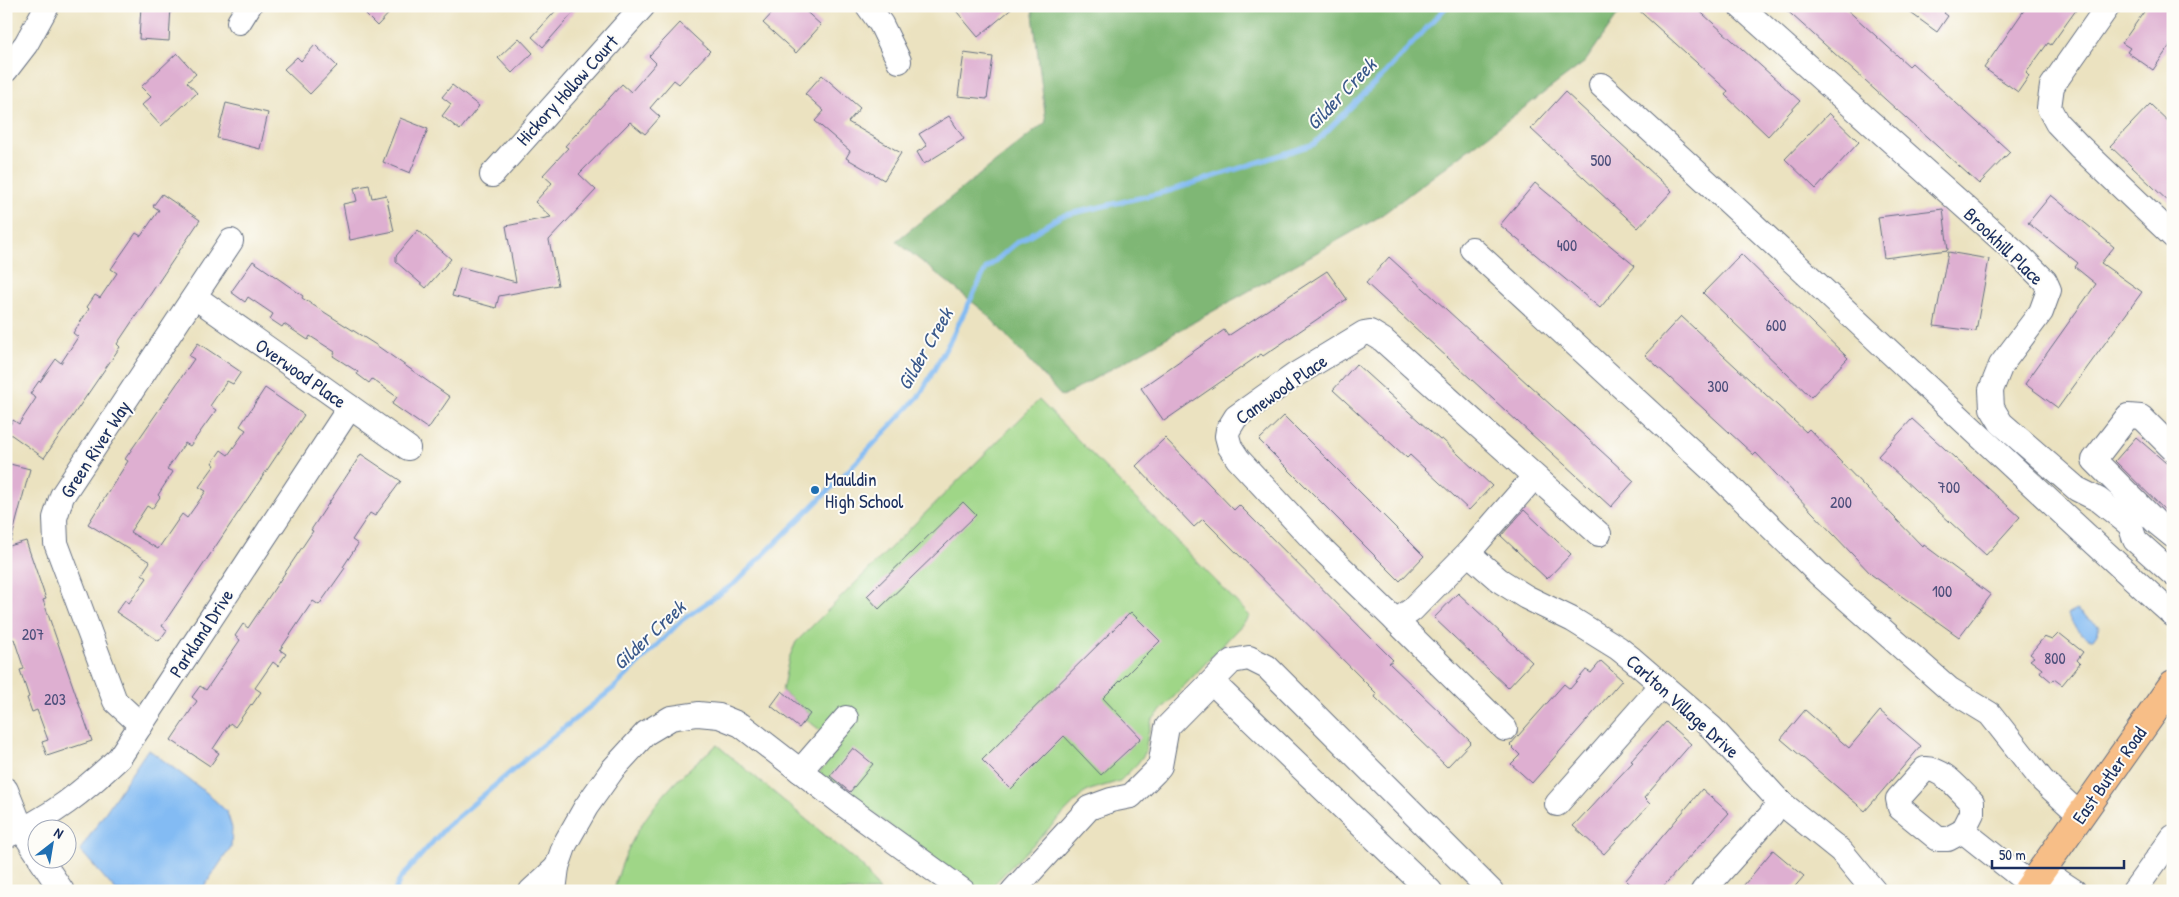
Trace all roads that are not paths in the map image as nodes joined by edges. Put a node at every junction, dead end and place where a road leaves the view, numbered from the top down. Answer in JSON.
{"nodes":[{"id":1,"x":47,"y":6,"type":"edge"},
{"id":2,"x":643,"y":6,"type":"edge"},
{"id":3,"x":868,"y":6,"type":"edge"},
{"id":4,"x":1740,"y":6,"type":"edge"},
{"id":5,"x":2108,"y":6,"type":"edge"},
{"id":6,"x":899,"y":61,"type":"dead end"},
{"id":7,"x":6,"y":70,"type":"edge"},
{"id":8,"x":1601,"y":85,"type":"dead end"},
{"id":9,"x":492,"y":175,"type":"dead end"},
{"id":10,"x":2173,"y":236,"type":"edge"},
{"id":11,"x":231,"y":241,"type":"dead end"},
{"id":12,"x":1472,"y":249,"type":"dead end"},
{"id":13,"x":195,"y":297,"type":"junction"},
{"id":14,"x":350,"y":407,"type":"junction"},
{"id":15,"x":408,"y":448,"type":"dead end"},
{"id":16,"x":2173,"y":448,"type":"edge"},
{"id":17,"x":1534,"y":477,"type":"junction"},
{"id":18,"x":1599,"y":534,"type":"dead end"},
{"id":19,"x":2173,"y":536,"type":"edge"},
{"id":20,"x":1468,"y":552,"type":"junction"},
{"id":21,"x":2172,"y":571,"type":"edge"},
{"id":22,"x":2173,"y":614,"type":"edge"},
{"id":23,"x":1396,"y":621,"type":"junction"},
{"id":24,"x":1212,"y":682,"type":"junction"},
{"id":25,"x":2173,"y":684,"type":"edge"},
{"id":26,"x":1662,"y":685,"type":"junction"},
{"id":27,"x":846,"y":718,"type":"dead end"},
{"id":28,"x":141,"y":726,"type":"junction"},
{"id":29,"x":1506,"y":729,"type":"dead end"},
{"id":30,"x":800,"y":771,"type":"junction"},
{"id":31,"x":6,"y":790,"type":"edge"},
{"id":32,"x":1780,"y":801,"type":"junction"},
{"id":33,"x":1558,"y":804,"type":"dead end"},
{"id":34,"x":2080,"y":815,"type":"junction"},
{"id":35,"x":1963,"y":831,"type":"dead end"},
{"id":36,"x":14,"y":833,"type":"edge"},
{"id":37,"x":2173,"y":837,"type":"edge"},
{"id":38,"x":28,"y":845,"type":"edge"},
{"id":39,"x":556,"y":867,"type":"junction"},
{"id":40,"x":48,"y":870,"type":"edge"},
{"id":41,"x":2033,"y":882,"type":"edge"},
{"id":42,"x":62,"y":891,"type":"edge"},
{"id":43,"x":531,"y":891,"type":"edge"},
{"id":44,"x":554,"y":891,"type":"edge"},
{"id":45,"x":963,"y":891,"type":"edge"},
{"id":46,"x":1013,"y":891,"type":"edge"},
{"id":47,"x":1430,"y":891,"type":"edge"},
{"id":48,"x":1491,"y":891,"type":"edge"},
{"id":49,"x":1703,"y":891,"type":"edge"},
{"id":50,"x":1874,"y":891,"type":"edge"},
{"id":51,"x":2074,"y":891,"type":"edge"},
{"id":52,"x":2134,"y":891,"type":"edge"}],
"edges":[{"from":1,"to":7,"type":"street"},
{"from":2,"to":9,"type":"street","name":"Hickory Hollow Court"},
{"from":3,"to":6,"type":"street"},
{"from":4,"to":21,"type":"street","name":"Brookhill Place"},
{"from":5,"to":10,"type":"street"},
{"from":8,"to":22,"type":"street"},
{"from":11,"to":13,"type":"street","name":"Green River Way"},
{"from":12,"to":34,"type":"street"},
{"from":13,"to":14,"type":"street","name":"Overwood Place"},
{"from":13,"to":28,"type":"street","name":"Green River Way"},
{"from":14,"to":15,"type":"street","name":"Overwood Place"},
{"from":14,"to":28,"type":"street","name":"Parkland Drive"},
{"from":16,"to":19,"type":"street"},
{"from":17,"to":18,"type":"street","name":"Canewood Place"},
{"from":17,"to":20,"type":"street"},
{"from":17,"to":23,"type":"street","name":"Canewood Place"},
{"from":20,"to":23,"type":"street"},
{"from":20,"to":26,"type":"street","name":"Carlton Village Drive"},
{"from":23,"to":29,"type":"street","name":"Canewood Place"},
{"from":24,"to":46,"type":"street"},
{"from":24,"to":47,"type":"street"},
{"from":24,"to":48,"type":"street"},
{"from":25,"to":34,"type":"main road","name":"East Butler Road"},
{"from":26,"to":32,"type":"street","name":"Carlton Village Drive"},
{"from":26,"to":33,"type":"street"},
{"from":27,"to":30,"type":"street"},
{"from":28,"to":36,"type":"street","name":"Parkland Drive"},
{"from":30,"to":39,"type":"street"},
{"from":30,"to":45,"type":"street"},
{"from":31,"to":36,"type":"street"},
{"from":32,"to":49,"type":"street"},
{"from":32,"to":50,"type":"street","name":"Carlton Village Drive"},
{"from":34,"to":41,"type":"main road","name":"East Butler Road"},
{"from":35,"to":41,"type":"street"},
{"from":36,"to":38,"type":"street"},
{"from":37,"to":52,"type":"street"},
{"from":39,"to":43,"type":"street"},
{"from":39,"to":44,"type":"street"},
{"from":40,"to":42,"type":"street"},
{"from":41,"to":51,"type":"street"}]}
